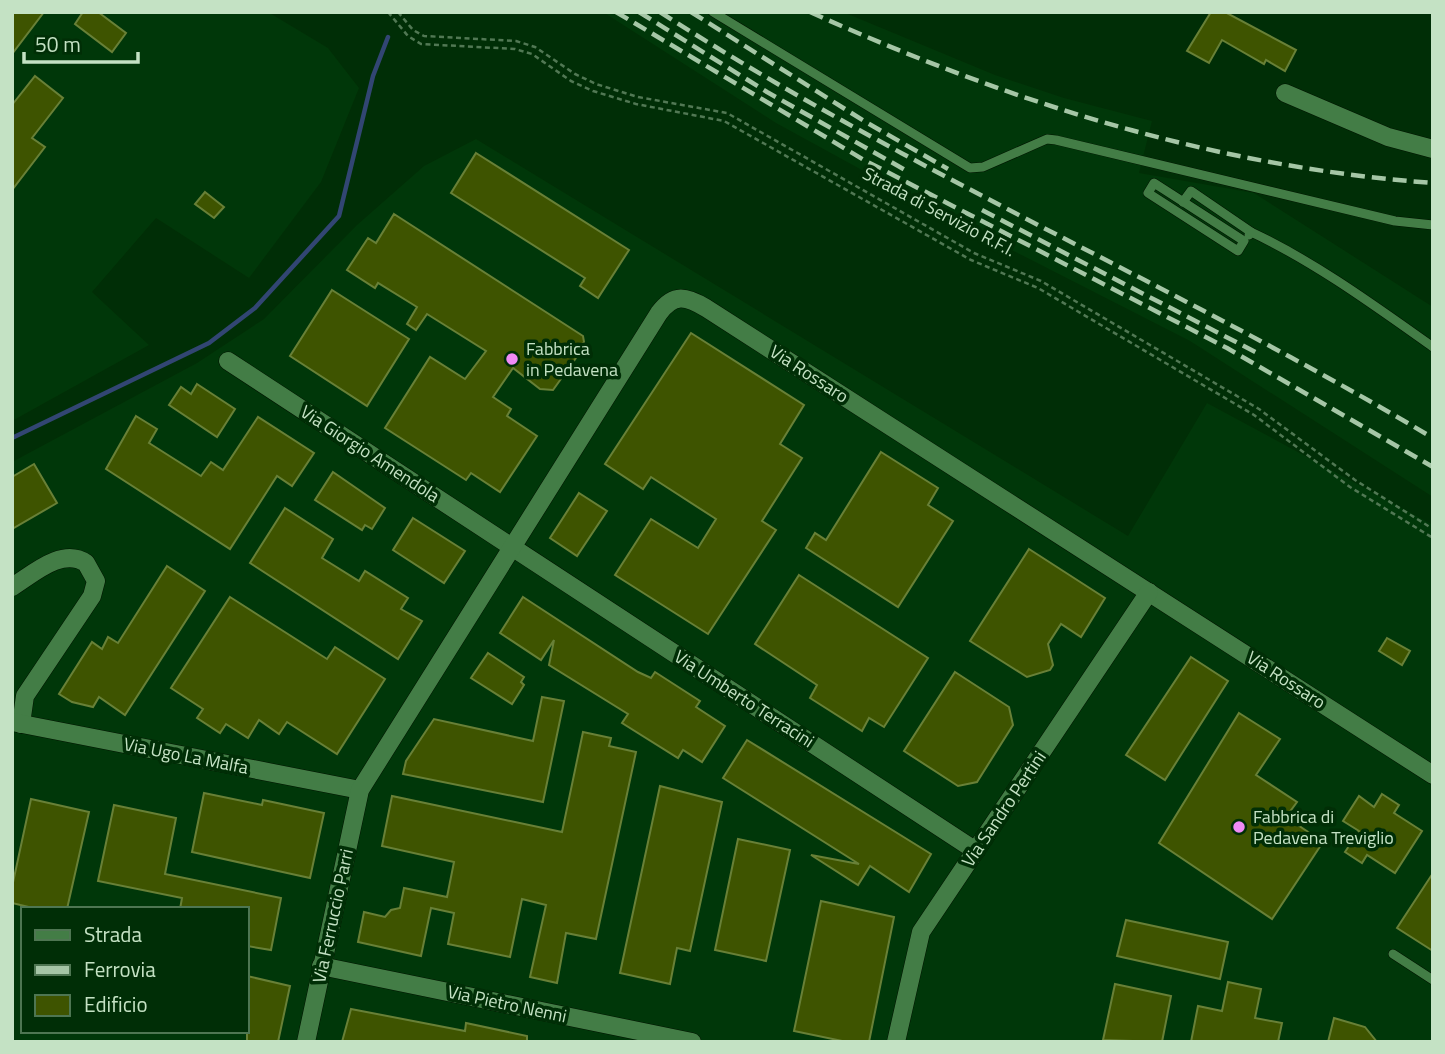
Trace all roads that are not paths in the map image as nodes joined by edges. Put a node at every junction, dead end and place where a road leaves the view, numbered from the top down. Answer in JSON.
{"nodes":[{"id":1,"x":713,"y":12,"type":"edge"},
{"id":2,"x":1285,"y":93,"type":"dead end"},
{"id":3,"x":1433,"y":149,"type":"edge"},
{"id":4,"x":1183,"y":202,"type":"junction"},
{"id":5,"x":1433,"y":225,"type":"edge"},
{"id":6,"x":1251,"y":232,"type":"junction"},
{"id":7,"x":1244,"y":242,"type":"junction"},
{"id":8,"x":1433,"y":347,"type":"edge"},
{"id":9,"x":228,"y":361,"type":"dead end"},
{"id":10,"x":511,"y":547,"type":"junction"},
{"id":11,"x":12,"y":587,"type":"edge"},
{"id":12,"x":1149,"y":592,"type":"junction"},
{"id":13,"x":17,"y":723,"type":"edge"},
{"id":14,"x":1433,"y":775,"type":"edge"},
{"id":15,"x":360,"y":790,"type":"junction"},
{"id":16,"x":976,"y":851,"type":"junction"},
{"id":17,"x":1394,"y":954,"type":"dead end"},
{"id":18,"x":321,"y":966,"type":"junction"},
{"id":19,"x":1433,"y":980,"type":"edge"},
{"id":20,"x":306,"y":1042,"type":"edge"},
{"id":21,"x":692,"y":1042,"type":"edge"},
{"id":22,"x":896,"y":1042,"type":"edge"}],
"edges":[{"from":1,"to":5,"type":"lane"},
{"from":2,"to":3,"type":"street"},
{"from":4,"to":6,"type":"lane"},
{"from":4,"to":7,"type":"lane"},
{"from":4,"to":7,"type":"lane"},
{"from":6,"to":7,"type":"lane"},
{"from":6,"to":8,"type":"lane"},
{"from":9,"to":10,"type":"street","name":"Via Giorgio Amendola"},
{"from":10,"to":12,"type":"street","name":"Via Rossaro"},
{"from":10,"to":15,"type":"street","name":"Via Rossaro"},
{"from":10,"to":16,"type":"street","name":"Via Umberto Terracini"},
{"from":11,"to":13,"type":"street"},
{"from":12,"to":14,"type":"street","name":"Via Rossaro"},
{"from":12,"to":16,"type":"street","name":"Via Sandro Pertini"},
{"from":13,"to":15,"type":"street","name":"Via Ugo La Malfa"},
{"from":15,"to":18,"type":"street","name":"Via Ferruccio Parri"},
{"from":16,"to":22,"type":"street","name":"Via Sandro Pertini"},
{"from":17,"to":19,"type":"lane"},
{"from":18,"to":20,"type":"street","name":"Via Ferruccio Parri"},
{"from":18,"to":21,"type":"street","name":"Via Pietro Nenni"}]}
